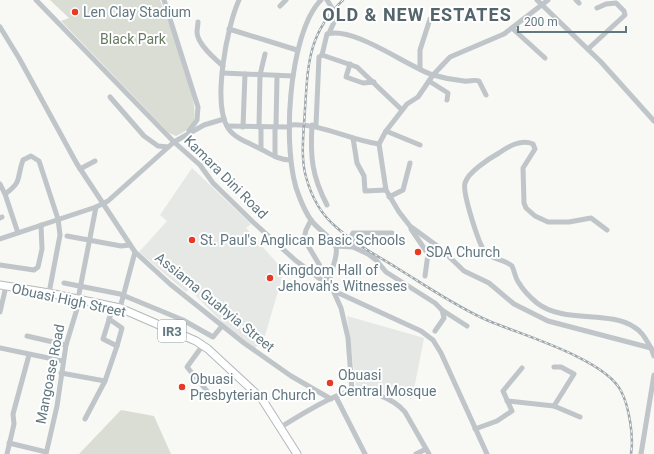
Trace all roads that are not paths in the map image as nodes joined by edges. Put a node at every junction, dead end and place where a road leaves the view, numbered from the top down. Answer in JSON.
{"nodes":[{"id":1,"x":36,"y":0,"type":"edge"},
{"id":2,"x":164,"y":0,"type":"edge"},
{"id":3,"x":239,"y":0,"type":"edge"},
{"id":4,"x":286,"y":0,"type":"edge"},
{"id":5,"x":326,"y":0,"type":"edge"},
{"id":6,"x":537,"y":0,"type":"edge"},
{"id":7,"x":548,"y":0,"type":"edge"},
{"id":8,"x":320,"y":1,"type":"edge"},
{"id":9,"x":541,"y":5,"type":"junction"},
{"id":10,"x":280,"y":6,"type":"dead end"},
{"id":11,"x":597,"y":8,"type":"dead end"},
{"id":12,"x":430,"y":19,"type":"dead end"},
{"id":13,"x":198,"y":22,"type":"dead end"},
{"id":14,"x":0,"y":27,"type":"edge"},
{"id":15,"x":512,"y":28,"type":"junction"},
{"id":16,"x":229,"y":29,"type":"junction"},
{"id":17,"x":329,"y":33,"type":"junction"},
{"id":18,"x":588,"y":49,"type":"junction"},
{"id":19,"x":297,"y":50,"type":"junction"},
{"id":20,"x":265,"y":54,"type":"dead end"},
{"id":21,"x":322,"y":55,"type":"junction"},
{"id":22,"x":545,"y":58,"type":"dead end"},
{"id":23,"x":350,"y":64,"type":"junction"},
{"id":24,"x":223,"y":66,"type":"junction"},
{"id":25,"x":420,"y":69,"type":"junction"},
{"id":26,"x":223,"y":73,"type":"junction"},
{"id":27,"x":245,"y":74,"type":"junction"},
{"id":28,"x":260,"y":75,"type":"junction"},
{"id":29,"x":433,"y":75,"type":"junction"},
{"id":30,"x":277,"y":76,"type":"junction"},
{"id":31,"x":293,"y":76,"type":"junction"},
{"id":32,"x":428,"y":81,"type":"junction"},
{"id":33,"x":374,"y":82,"type":"junction"},
{"id":34,"x":486,"y":95,"type":"dead end"},
{"id":35,"x":110,"y":97,"type":"dead end"},
{"id":36,"x":447,"y":100,"type":"dead end"},
{"id":37,"x":402,"y":110,"type":"junction"},
{"id":38,"x":224,"y":119,"type":"junction"},
{"id":39,"x":654,"y":120,"type":"edge"},
{"id":40,"x":314,"y":125,"type":"junction"},
{"id":41,"x":227,"y":126,"type":"junction"},
{"id":42,"x":290,"y":126,"type":"junction"},
{"id":43,"x":243,"y":127,"type":"junction"},
{"id":44,"x":260,"y":127,"type":"junction"},
{"id":45,"x":275,"y":127,"type":"junction"},
{"id":46,"x":386,"y":130,"type":"junction"},
{"id":47,"x":189,"y":132,"type":"junction"},
{"id":48,"x":353,"y":138,"type":"junction"},
{"id":49,"x":174,"y":142,"type":"junction"},
{"id":50,"x":379,"y":144,"type":"junction"},
{"id":51,"x":420,"y":145,"type":"dead end"},
{"id":52,"x":168,"y":147,"type":"junction"},
{"id":53,"x":261,"y":149,"type":"junction"},
{"id":54,"x":275,"y":156,"type":"junction"},
{"id":55,"x":290,"y":160,"type":"junction"},
{"id":56,"x":95,"y":161,"type":"dead end"},
{"id":57,"x":410,"y":163,"type":"dead end"},
{"id":58,"x":80,"y":169,"type":"junction"},
{"id":59,"x":0,"y":184,"type":"edge"},
{"id":60,"x":386,"y":190,"type":"junction"},
{"id":61,"x":5,"y":194,"type":"junction"},
{"id":62,"x":389,"y":197,"type":"junction"},
{"id":63,"x":102,"y":204,"type":"junction"},
{"id":64,"x":327,"y":205,"type":"dead end"},
{"id":65,"x":96,"y":207,"type":"junction"},
{"id":66,"x":58,"y":219,"type":"junction"},
{"id":67,"x":311,"y":220,"type":"junction"},
{"id":68,"x":41,"y":225,"type":"junction"},
{"id":69,"x":410,"y":226,"type":"junction"},
{"id":70,"x":607,"y":230,"type":"dead end"},
{"id":71,"x":18,"y":233,"type":"junction"},
{"id":72,"x":392,"y":234,"type":"dead end"},
{"id":73,"x":67,"y":236,"type":"dead end"},
{"id":74,"x":0,"y":239,"type":"edge"},
{"id":75,"x":90,"y":240,"type":"junction"},
{"id":76,"x":130,"y":245,"type":"junction"},
{"id":77,"x":335,"y":246,"type":"junction"},
{"id":78,"x":356,"y":248,"type":"junction"},
{"id":79,"x":135,"y":252,"type":"junction"},
{"id":80,"x":0,"y":265,"type":"edge"},
{"id":81,"x":425,"y":276,"type":"dead end"},
{"id":82,"x":64,"y":283,"type":"dead end"},
{"id":83,"x":330,"y":284,"type":"junction"},
{"id":84,"x":3,"y":286,"type":"edge"},
{"id":85,"x":81,"y":287,"type":"junction"},
{"id":86,"x":334,"y":291,"type":"junction"},
{"id":87,"x":49,"y":293,"type":"junction"},
{"id":88,"x":124,"y":296,"type":"junction"},
{"id":89,"x":79,"y":299,"type":"junction"},
{"id":90,"x":117,"y":308,"type":"junction"},
{"id":91,"x":442,"y":310,"type":"junction"},
{"id":92,"x":0,"y":312,"type":"edge"},
{"id":93,"x":109,"y":319,"type":"junction"},
{"id":94,"x":222,"y":326,"type":"junction"},
{"id":95,"x":467,"y":326,"type":"dead end"},
{"id":96,"x":435,"y":331,"type":"dead end"},
{"id":97,"x":27,"y":336,"type":"dead end"},
{"id":98,"x":66,"y":345,"type":"junction"},
{"id":99,"x":203,"y":345,"type":"junction"},
{"id":100,"x":117,"y":346,"type":"junction"},
{"id":101,"x":0,"y":348,"type":"edge"},
{"id":102,"x":651,"y":348,"type":"junction"},
{"id":103,"x":29,"y":356,"type":"junction"},
{"id":104,"x":654,"y":356,"type":"edge"},
{"id":105,"x":63,"y":362,"type":"junction"},
{"id":106,"x":554,"y":367,"type":"dead end"},
{"id":107,"x":522,"y":368,"type":"dead end"},
{"id":108,"x":61,"y":374,"type":"junction"},
{"id":109,"x":654,"y":375,"type":"edge"},
{"id":110,"x":105,"y":381,"type":"junction"},
{"id":111,"x":207,"y":391,"type":"dead end"},
{"id":112,"x":352,"y":391,"type":"junction"},
{"id":113,"x":333,"y":398,"type":"junction"},
{"id":114,"x":507,"y":401,"type":"junction"},
{"id":115,"x":554,"y":406,"type":"junction"},
{"id":116,"x":580,"y":417,"type":"dead end"},
{"id":117,"x":85,"y":419,"type":"dead end"},
{"id":118,"x":281,"y":427,"type":"junction"},
{"id":119,"x":475,"y":429,"type":"junction"},
{"id":120,"x":9,"y":442,"type":"junction"},
{"id":121,"x":426,"y":449,"type":"junction"},
{"id":122,"x":46,"y":453,"type":"edge"},
{"id":123,"x":7,"y":454,"type":"edge"},
{"id":124,"x":297,"y":454,"type":"edge"},
{"id":125,"x":365,"y":454,"type":"edge"},
{"id":126,"x":416,"y":454,"type":"edge"},
{"id":127,"x":429,"y":454,"type":"edge"},
{"id":128,"x":487,"y":454,"type":"edge"},
{"id":129,"x":641,"y":454,"type":"edge"}],
"edges":[{"from":1,"to":49,"type":"street","name":"Kamara Dini Road"},
{"from":2,"to":47,"type":"street"},
{"from":3,"to":16,"type":"street"},
{"from":4,"to":10,"type":"street"},
{"from":5,"to":17,"type":"street"},
{"from":6,"to":9,"type":"street"},
{"from":7,"to":9,"type":"street"},
{"from":8,"to":19,"type":"street"},
{"from":9,"to":15,"type":"street"},
{"from":9,"to":18,"type":"street"},
{"from":11,"to":18,"type":"street"},
{"from":12,"to":25,"type":"street"},
{"from":13,"to":24,"type":"street"},
{"from":14,"to":58,"type":"street","name":"Assiama Guahyia Street"},
{"from":15,"to":22,"type":"street"},
{"from":15,"to":29,"type":"street"},
{"from":16,"to":19,"type":"street"},
{"from":16,"to":24,"type":"street"},
{"from":17,"to":21,"type":"street"},
{"from":17,"to":25,"type":"street"},
{"from":18,"to":39,"type":"street"},
{"from":19,"to":31,"type":"street"},
{"from":20,"to":28,"type":"street"},
{"from":21,"to":23,"type":"street"},
{"from":21,"to":40,"type":"street"},
{"from":23,"to":33,"type":"street"},
{"from":23,"to":33,"type":"street"},
{"from":24,"to":26,"type":"street"},
{"from":25,"to":29,"type":"street"},
{"from":26,"to":27,"type":"street"},
{"from":26,"to":38,"type":"street"},
{"from":27,"to":28,"type":"street"},
{"from":27,"to":43,"type":"street"},
{"from":28,"to":30,"type":"street"},
{"from":28,"to":44,"type":"street"},
{"from":29,"to":32,"type":"street"},
{"from":29,"to":34,"type":"street"},
{"from":30,"to":31,"type":"street"},
{"from":30,"to":45,"type":"street"},
{"from":31,"to":42,"type":"street"},
{"from":32,"to":36,"type":"street"},
{"from":32,"to":37,"type":"street"},
{"from":33,"to":37,"type":"street"},
{"from":35,"to":52,"type":"street"},
{"from":37,"to":46,"type":"street"},
{"from":38,"to":41,"type":"street"},
{"from":38,"to":47,"type":"street"},
{"from":40,"to":42,"type":"street"},
{"from":40,"to":48,"type":"street"},
{"from":40,"to":64,"type":"street"},
{"from":41,"to":43,"type":"street"},
{"from":41,"to":53,"type":"street"},
{"from":42,"to":45,"type":"street"},
{"from":42,"to":55,"type":"street"},
{"from":43,"to":44,"type":"street"},
{"from":44,"to":45,"type":"street"},
{"from":44,"to":53,"type":"street"},
{"from":45,"to":54,"type":"street"},
{"from":46,"to":50,"type":"street"},
{"from":46,"to":51,"type":"street"},
{"from":47,"to":49,"type":"street"},
{"from":48,"to":50,"type":"street"},
{"from":48,"to":60,"type":"street"},
{"from":49,"to":52,"type":"street"},
{"from":49,"to":83,"type":"street","name":"Kamara Dini Road"},
{"from":50,"to":60,"type":"street"},
{"from":52,"to":63,"type":"street"},
{"from":53,"to":54,"type":"street"},
{"from":54,"to":55,"type":"street"},
{"from":55,"to":67,"type":"street"},
{"from":56,"to":58,"type":"street"},
{"from":57,"to":62,"type":"street"},
{"from":58,"to":63,"type":"street","name":"Assiama Guahyia Street"},
{"from":59,"to":61,"type":"street"},
{"from":60,"to":62,"type":"street"},
{"from":61,"to":66,"type":"street"},
{"from":61,"to":71,"type":"street"},
{"from":62,"to":69,"type":"street"},
{"from":63,"to":65,"type":"street"},
{"from":63,"to":76,"type":"street","name":"Assiama Guahyia Street"},
{"from":65,"to":66,"type":"street"},
{"from":65,"to":75,"type":"street","name":"Mangoase Road"},
{"from":66,"to":68,"type":"street"},
{"from":66,"to":87,"type":"street"},
{"from":67,"to":77,"type":"street"},
{"from":67,"to":83,"type":"street"},
{"from":68,"to":71,"type":"street"},
{"from":68,"to":80,"type":"street"},
{"from":69,"to":81,"type":"street"},
{"from":69,"to":102,"type":"street"},
{"from":70,"to":102,"type":"street"},
{"from":71,"to":74,"type":"street"},
{"from":72,"to":78,"type":"street"},
{"from":73,"to":75,"type":"street"},
{"from":75,"to":76,"type":"street"},
{"from":75,"to":85,"type":"street","name":"Mangoase Road"},
{"from":76,"to":79,"type":"street","name":"Assiama Guahyia Street"},
{"from":77,"to":78,"type":"street"},
{"from":77,"to":83,"type":"street"},
{"from":78,"to":91,"type":"street"},
{"from":79,"to":88,"type":"street"},
{"from":79,"to":94,"type":"street","name":"Assiama Guahyia Street"},
{"from":82,"to":85,"type":"street"},
{"from":83,"to":86,"type":"street","name":"Kamara Dini Road"},
{"from":84,"to":87,"type":"main road","name":"Obuasi High Street","number":"IR3"},
{"from":84,"to":92,"type":"street"},
{"from":85,"to":88,"type":"street"},
{"from":85,"to":89,"type":"street","name":"Mangoase Road"},
{"from":86,"to":112,"type":"street","name":"Kamara Dini Road"},
{"from":86,"to":119,"type":"street"},
{"from":87,"to":89,"type":"main road","name":"Obuasi High Street","number":"IR3"},
{"from":88,"to":90,"type":"street"},
{"from":88,"to":94,"type":"street"},
{"from":89,"to":90,"type":"main road","name":"Obuasi High Street","number":"IR3"},
{"from":89,"to":98,"type":"street","name":"Mangoase Road"},
{"from":90,"to":93,"type":"street"},
{"from":90,"to":99,"type":"main road","name":"Obuasi High Street","number":"IR3"},
{"from":91,"to":95,"type":"street"},
{"from":91,"to":96,"type":"street"},
{"from":93,"to":100,"type":"street"},
{"from":93,"to":100,"type":"street"},
{"from":94,"to":113,"type":"street","name":"Assiama Guahyia Street"},
{"from":97,"to":98,"type":"street"},
{"from":98,"to":105,"type":"street","name":"Mangoase Road"},
{"from":99,"to":111,"type":"street"},
{"from":99,"to":118,"type":"main road","name":"Obuasi High Street","number":"IR3"},
{"from":100,"to":110,"type":"street"},
{"from":101,"to":103,"type":"street"},
{"from":102,"to":104,"type":"street"},
{"from":103,"to":105,"type":"street"},
{"from":103,"to":120,"type":"street"},
{"from":105,"to":108,"type":"street","name":"Mangoase Road"},
{"from":106,"to":115,"type":"street"},
{"from":107,"to":114,"type":"street"},
{"from":108,"to":110,"type":"street"},
{"from":108,"to":122,"type":"street","name":"Mangoase Road"},
{"from":109,"to":129,"type":"street"},
{"from":110,"to":117,"type":"street"},
{"from":112,"to":113,"type":"street"},
{"from":112,"to":121,"type":"street"},
{"from":113,"to":118,"type":"street"},
{"from":113,"to":125,"type":"street"},
{"from":114,"to":115,"type":"street"},
{"from":114,"to":119,"type":"street"},
{"from":115,"to":116,"type":"street"},
{"from":118,"to":124,"type":"main road","name":"Obuasi High Street","number":"IR3"},
{"from":119,"to":128,"type":"street"},
{"from":120,"to":122,"type":"street"},
{"from":120,"to":123,"type":"street"},
{"from":121,"to":126,"type":"street"},
{"from":121,"to":127,"type":"street"}]}
